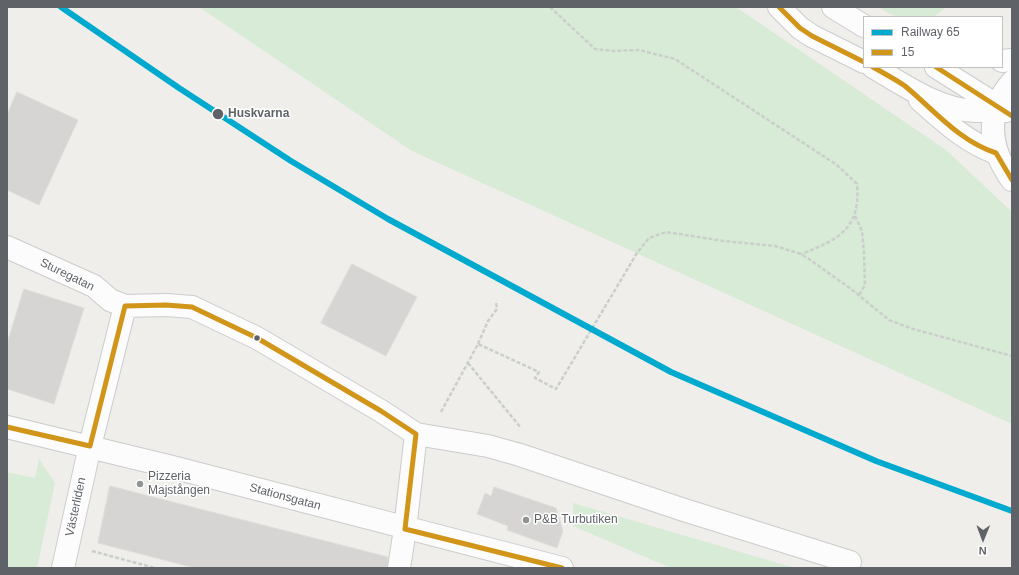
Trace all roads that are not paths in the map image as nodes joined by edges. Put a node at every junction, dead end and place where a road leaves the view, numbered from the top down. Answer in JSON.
{"nodes":[{"id":1,"x":780,"y":7,"type":"edge"},
{"id":2,"x":833,"y":7,"type":"edge"},
{"id":3,"x":863,"y":25,"type":"edge"},
{"id":4,"x":863,"y":62,"type":"edge"},
{"id":5,"x":875,"y":68,"type":"edge"},
{"id":6,"x":938,"y":68,"type":"edge"},
{"id":7,"x":1012,"y":82,"type":"edge"},
{"id":8,"x":903,"y":85,"type":"junction"},
{"id":9,"x":1007,"y":109,"type":"edge"},
{"id":10,"x":996,"y":153,"type":"junction"},
{"id":11,"x":1012,"y":180,"type":"edge"},
{"id":12,"x":7,"y":247,"type":"edge"},
{"id":13,"x":125,"y":306,"type":"junction"},
{"id":14,"x":7,"y":427,"type":"edge"},
{"id":15,"x":416,"y":434,"type":"junction"},
{"id":16,"x":90,"y":446,"type":"junction"},
{"id":17,"x":405,"y":529,"type":"junction"},
{"id":18,"x":850,"y":562,"type":"dead end"},
{"id":19,"x":63,"y":568,"type":"edge"},
{"id":20,"x":399,"y":568,"type":"edge"},
{"id":21,"x":562,"y":568,"type":"edge"}],
"edges":[{"from":1,"to":4,"type":"street"},
{"from":2,"to":3,"type":"street"},
{"from":5,"to":8,"type":"street"},
{"from":6,"to":9,"type":"street"},
{"from":7,"to":9,"type":"street"},
{"from":8,"to":9,"type":"street"},
{"from":8,"to":10,"type":"street"},
{"from":9,"to":10,"type":"street"},
{"from":10,"to":11,"type":"street"},
{"from":12,"to":13,"type":"street","name":"Sturegatan"},
{"from":13,"to":15,"type":"street"},
{"from":13,"to":16,"type":"street","name":"Västerliden"},
{"from":14,"to":16,"type":"street","name":"Stationsgatan"},
{"from":15,"to":17,"type":"street"},
{"from":15,"to":18,"type":"street"},
{"from":16,"to":17,"type":"street","name":"Stationsgatan"},
{"from":16,"to":19,"type":"street","name":"Västerliden"},
{"from":17,"to":20,"type":"street"},
{"from":17,"to":21,"type":"street","name":"Stationsgatan"}]}
